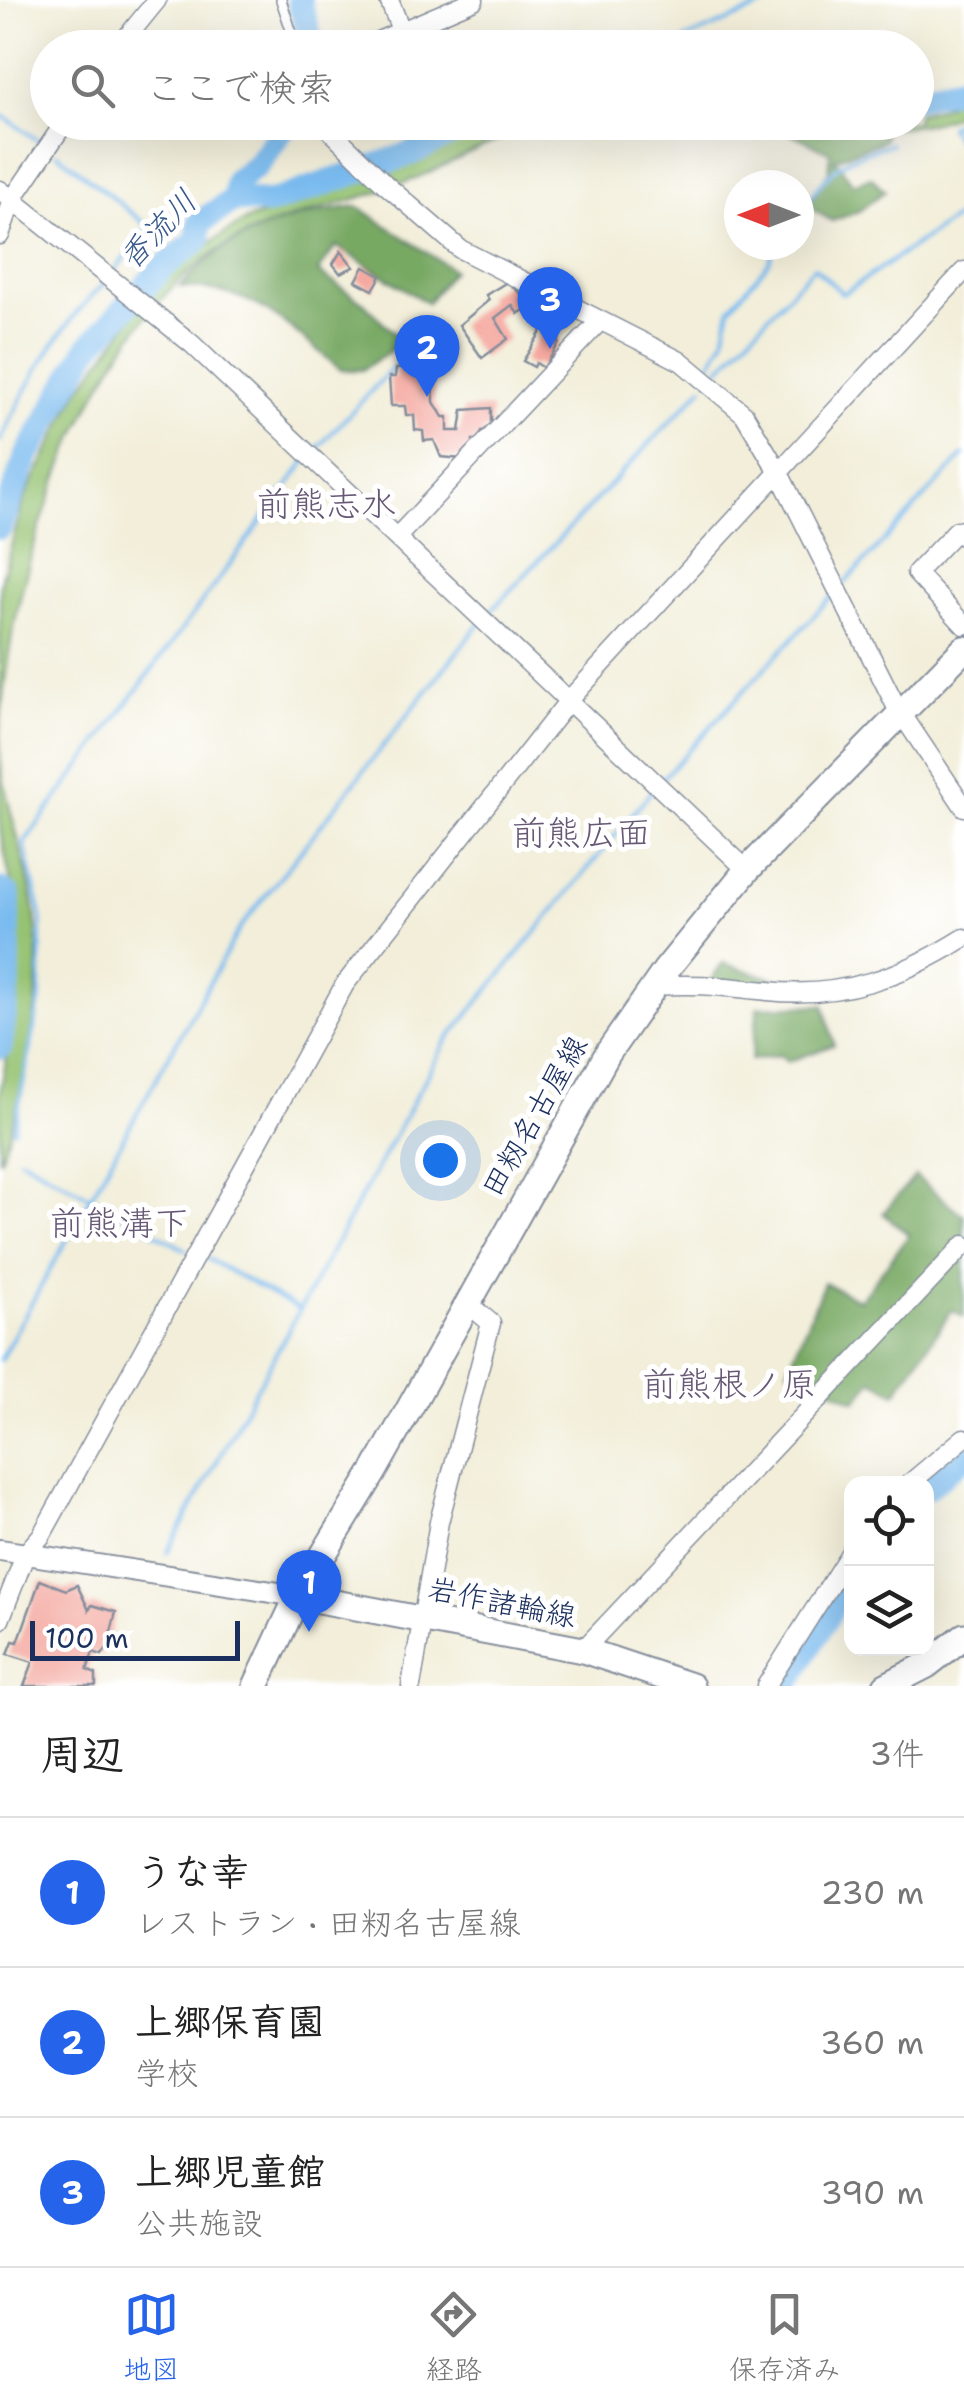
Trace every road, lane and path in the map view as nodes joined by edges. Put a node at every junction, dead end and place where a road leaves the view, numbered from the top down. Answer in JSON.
{"nodes":[{"id":1,"x":157,"y":0,"type":"edge"},
{"id":2,"x":281,"y":0,"type":"edge"},
{"id":3,"x":390,"y":0,"type":"edge"},
{"id":4,"x":474,"y":0,"type":"edge"},
{"id":5,"x":133,"y":30,"type":"edge"},
{"id":6,"x":291,"y":30,"type":"edge"},
{"id":7,"x":402,"y":30,"type":"joint"},
{"id":8,"x":50,"y":140,"type":"edge"},
{"id":9,"x":340,"y":140,"type":"edge"},
{"id":10,"x":6,"y":195,"type":"edge"},
{"id":11,"x":0,"y":235,"type":"edge"},
{"id":12,"x":964,"y":271,"type":"edge"},
{"id":13,"x":599,"y":322,"type":"junction"},
{"id":14,"x":778,"y":471,"type":"junction"},
{"id":15,"x":397,"y":537,"type":"junction"},
{"id":16,"x":964,"y":537,"type":"edge"},
{"id":17,"x":964,"y":625,"type":"edge"},
{"id":18,"x":964,"y":648,"type":"edge"},
{"id":19,"x":570,"y":698,"type":"junction"},
{"id":20,"x":900,"y":714,"type":"junction"},
{"id":21,"x":964,"y":807,"type":"edge"},
{"id":22,"x":746,"y":870,"type":"junction"},
{"id":23,"x":964,"y":938,"type":"edge"},
{"id":24,"x":654,"y":986,"type":"junction"},
{"id":25,"x":964,"y":1245,"type":"edge"},
{"id":26,"x":467,"y":1303,"type":"junction"},
{"id":27,"x":964,"y":1438,"type":"edge"},
{"id":28,"x":919,"y":1476,"type":"edge"},
{"id":29,"x":0,"y":1550,"type":"edge"},
{"id":30,"x":26,"y":1554,"type":"junction"},
{"id":31,"x":844,"y":1563,"type":"edge"},
{"id":32,"x":298,"y":1596,"type":"junction"},
{"id":33,"x":420,"y":1619,"type":"junction"},
{"id":34,"x":0,"y":1620,"type":"edge"},
{"id":35,"x":964,"y":1636,"type":"edge"},
{"id":36,"x":583,"y":1650,"type":"junction"},
{"id":37,"x":256,"y":1686,"type":"edge"},
{"id":38,"x":412,"y":1686,"type":"edge"},
{"id":39,"x":691,"y":1686,"type":"edge"},
{"id":40,"x":766,"y":1686,"type":"edge"},
{"id":41,"x":886,"y":1686,"type":"edge"}],
"edges":[{"from":1,"to":5,"type":"street"},
{"from":2,"to":6,"type":"lane"},
{"from":3,"to":7,"type":"street"},
{"from":4,"to":7,"type":"street"},
{"from":8,"to":10,"type":"street"},
{"from":9,"to":13,"type":"street"},
{"from":10,"to":11,"type":"street"},
{"from":10,"to":15,"type":"street"},
{"from":12,"to":14,"type":"street"},
{"from":13,"to":14,"type":"street"},
{"from":13,"to":15,"type":"street"},
{"from":14,"to":19,"type":"street"},
{"from":14,"to":20,"type":"street"},
{"from":15,"to":19,"type":"street"},
{"from":16,"to":17,"type":"street"},
{"from":18,"to":20,"type":"main road","name":"田籾名古屋線"},
{"from":19,"to":22,"type":"street"},
{"from":19,"to":30,"type":"street"},
{"from":20,"to":21,"type":"street"},
{"from":20,"to":22,"type":"main road","name":"田籾名古屋線"},
{"from":22,"to":24,"type":"main road","name":"田籾名古屋線"},
{"from":23,"to":24,"type":"street"},
{"from":24,"to":26,"type":"main road","name":"田籾名古屋線"},
{"from":25,"to":36,"type":"street"},
{"from":26,"to":32,"type":"main road","name":"田籾名古屋線"},
{"from":26,"to":33,"type":"street"},
{"from":27,"to":28,"type":"street"},
{"from":29,"to":30,"type":"street"},
{"from":30,"to":32,"type":"street"},
{"from":30,"to":34,"type":"street"},
{"from":31,"to":40,"type":"street"},
{"from":32,"to":33,"type":"main road","name":"岩作諸輪線"},
{"from":32,"to":37,"type":"main road","name":"田籾名古屋線"},
{"from":33,"to":36,"type":"main road","name":"岩作諸輪線"},
{"from":33,"to":38,"type":"street"},
{"from":35,"to":41,"type":"main road"},
{"from":36,"to":39,"type":"main road","name":"岩作諸輪線"}]}
